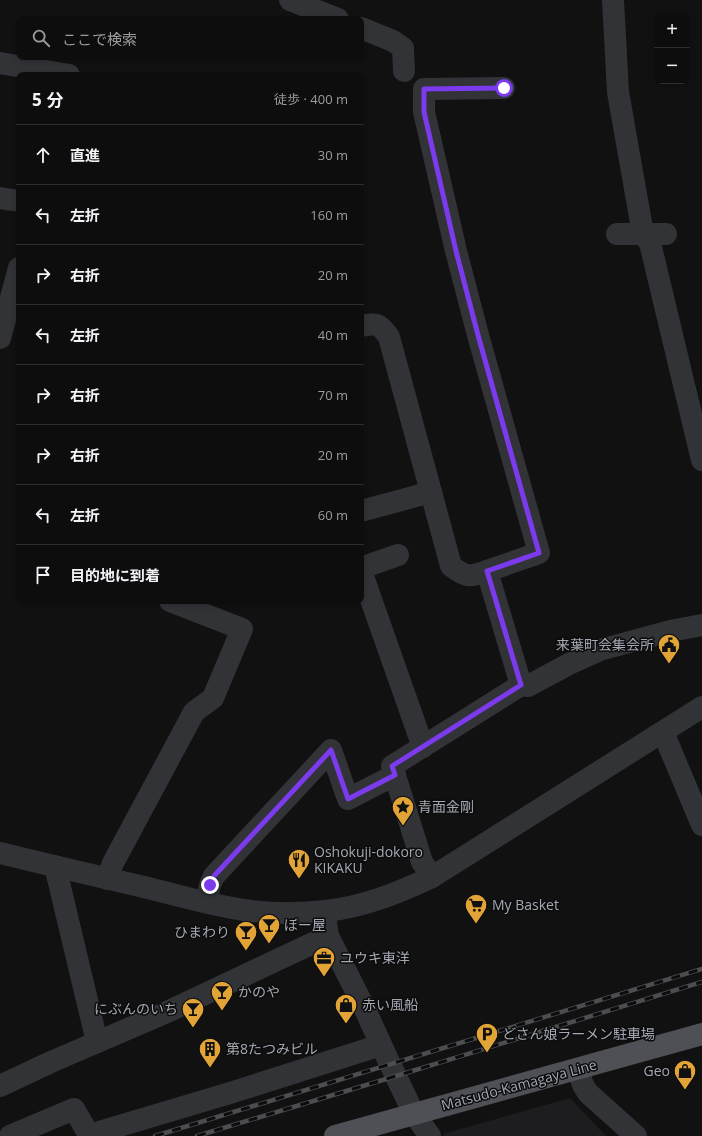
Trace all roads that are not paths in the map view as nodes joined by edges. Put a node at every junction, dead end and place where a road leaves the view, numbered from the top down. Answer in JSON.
{"nodes":[{"id":1,"x":290,"y":0,"type":"edge"},
{"id":2,"x":614,"y":0,"type":"edge"},
{"id":3,"x":330,"y":16,"type":"edge"},
{"id":4,"x":364,"y":29,"type":"edge"},
{"id":5,"x":0,"y":63,"type":"edge"},
{"id":6,"x":404,"y":71,"type":"dead end"},
{"id":7,"x":52,"y":72,"type":"edge"},
{"id":8,"x":504,"y":88,"type":"dead end"},
{"id":9,"x":0,"y":198,"type":"edge"},
{"id":10,"x":16,"y":201,"type":"edge"},
{"id":11,"x":617,"y":234,"type":"dead end"},
{"id":12,"x":643,"y":234,"type":"junction"},
{"id":13,"x":666,"y":234,"type":"dead end"},
{"id":14,"x":16,"y":281,"type":"edge"},
{"id":15,"x":8,"y":317,"type":"edge"},
{"id":16,"x":364,"y":325,"type":"edge"},
{"id":17,"x":0,"y":338,"type":"edge"},
{"id":18,"x":702,"y":460,"type":"edge"},
{"id":19,"x":431,"y":492,"type":"junction"},
{"id":20,"x":364,"y":510,"type":"edge"},
{"id":21,"x":398,"y":555,"type":"dead end"},
{"id":22,"x":364,"y":568,"type":"edge"},
{"id":23,"x":487,"y":571,"type":"junction"},
{"id":24,"x":364,"y":578,"type":"edge"},
{"id":25,"x":178,"y":604,"type":"edge"},
{"id":26,"x":702,"y":625,"type":"edge"},
{"id":27,"x":521,"y":685,"type":"junction"},
{"id":28,"x":702,"y":707,"type":"edge"},
{"id":29,"x":663,"y":732,"type":"junction"},
{"id":30,"x":423,"y":747,"type":"junction"},
{"id":31,"x":395,"y":775,"type":"junction"},
{"id":32,"x":702,"y":825,"type":"edge"},
{"id":33,"x":0,"y":853,"type":"edge"},
{"id":34,"x":55,"y":866,"type":"junction"},
{"id":35,"x":432,"y":877,"type":"junction"},
{"id":36,"x":107,"y":878,"type":"junction"},
{"id":37,"x":206,"y":902,"type":"junction"},
{"id":38,"x":326,"y":911,"type":"junction"},
{"id":39,"x":328,"y":936,"type":"junction"},
{"id":40,"x":702,"y":1034,"type":"edge"},
{"id":41,"x":97,"y":1042,"type":"junction"},
{"id":42,"x":383,"y":1048,"type":"junction"},
{"id":43,"x":578,"y":1069,"type":"junction"},
{"id":44,"x":0,"y":1086,"type":"edge"},
{"id":45,"x":414,"y":1114,"type":"junction"},
{"id":46,"x":10,"y":1136,"type":"edge"},
{"id":47,"x":335,"y":1136,"type":"edge"},
{"id":48,"x":430,"y":1136,"type":"edge"},
{"id":49,"x":636,"y":1136,"type":"edge"}],
"edges":[{"from":1,"to":3,"type":"street"},
{"from":2,"to":12,"type":"street"},
{"from":4,"to":6,"type":"street"},
{"from":5,"to":7,"type":"street"},
{"from":8,"to":23,"type":"street"},
{"from":9,"to":10,"type":"street"},
{"from":11,"to":12,"type":"street"},
{"from":12,"to":13,"type":"street"},
{"from":12,"to":18,"type":"street"},
{"from":14,"to":15,"type":"street"},
{"from":15,"to":17,"type":"street"},
{"from":16,"to":19,"type":"street"},
{"from":19,"to":20,"type":"street"},
{"from":19,"to":23,"type":"street"},
{"from":21,"to":22,"type":"street"},
{"from":23,"to":27,"type":"street"},
{"from":24,"to":30,"type":"street"},
{"from":25,"to":36,"type":"street"},
{"from":26,"to":27,"type":"street"},
{"from":27,"to":30,"type":"street"},
{"from":28,"to":29,"type":"street"},
{"from":29,"to":32,"type":"street"},
{"from":29,"to":35,"type":"street"},
{"from":30,"to":31,"type":"street"},
{"from":31,"to":35,"type":"street"},
{"from":31,"to":37,"type":"street"},
{"from":33,"to":34,"type":"street"},
{"from":34,"to":36,"type":"street"},
{"from":34,"to":41,"type":"street"},
{"from":35,"to":38,"type":"street"},
{"from":36,"to":37,"type":"street"},
{"from":37,"to":38,"type":"street"},
{"from":38,"to":39,"type":"street"},
{"from":39,"to":41,"type":"street"},
{"from":39,"to":42,"type":"street"},
{"from":40,"to":43,"type":"main road","name":"Matsudo-Kamagaya Line"},
{"from":41,"to":44,"type":"street"},
{"from":42,"to":45,"type":"street"},
{"from":42,"to":46,"type":"street"},
{"from":43,"to":45,"type":"main road","name":"Matsudo-Kamagaya Line"},
{"from":43,"to":49,"type":"street"},
{"from":45,"to":47,"type":"main road","name":"Matsudo-Kamagaya Line"},
{"from":45,"to":48,"type":"street"}]}
